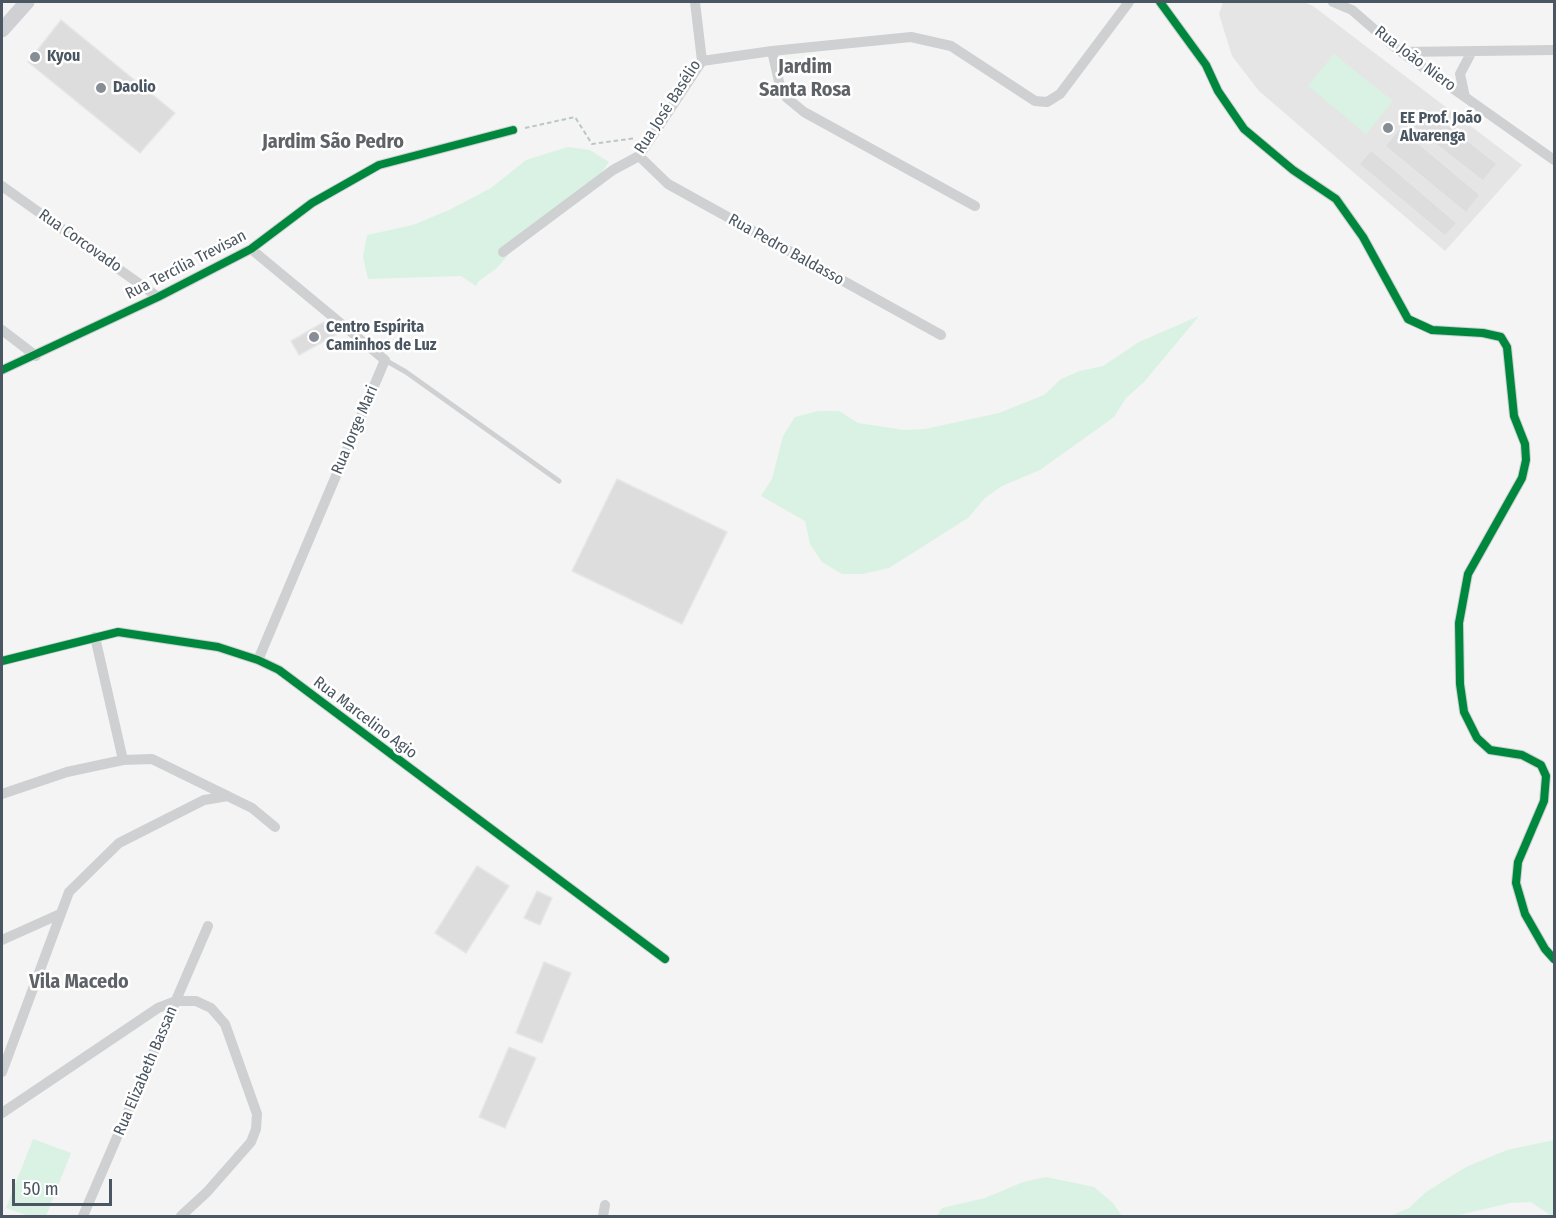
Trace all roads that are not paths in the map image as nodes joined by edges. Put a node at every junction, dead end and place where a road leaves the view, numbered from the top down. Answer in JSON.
{"nodes":[{"id":1,"x":27,"y":2,"type":"edge"},
{"id":2,"x":695,"y":2,"type":"edge"},
{"id":3,"x":1129,"y":2,"type":"edge"},
{"id":4,"x":1160,"y":2,"type":"edge"},
{"id":5,"x":1334,"y":2,"type":"edge"},
{"id":6,"x":1352,"y":6,"type":"edge"},
{"id":7,"x":2,"y":30,"type":"edge"},
{"id":8,"x":1554,"y":50,"type":"edge"},
{"id":9,"x":772,"y":51,"type":"junction"},
{"id":10,"x":1401,"y":52,"type":"junction"},
{"id":11,"x":1471,"y":53,"type":"junction"},
{"id":12,"x":702,"y":61,"type":"junction"},
{"id":13,"x":1465,"y":97,"type":"junction"},
{"id":14,"x":513,"y":130,"type":"road end"},
{"id":15,"x":639,"y":156,"type":"junction"},
{"id":16,"x":1554,"y":160,"type":"edge"},
{"id":17,"x":2,"y":186,"type":"edge"},
{"id":18,"x":975,"y":206,"type":"dead end"},
{"id":19,"x":251,"y":249,"type":"junction"},
{"id":20,"x":503,"y":252,"type":"dead end"},
{"id":21,"x":158,"y":297,"type":"junction"},
{"id":22,"x":2,"y":330,"type":"edge"},
{"id":23,"x":940,"y":335,"type":"dead end"},
{"id":24,"x":36,"y":356,"type":"junction"},
{"id":25,"x":385,"y":360,"type":"junction"},
{"id":26,"x":2,"y":370,"type":"edge"},
{"id":27,"x":559,"y":481,"type":"dead end"},
{"id":28,"x":95,"y":637,"type":"junction"},
{"id":29,"x":258,"y":660,"type":"junction"},
{"id":30,"x":2,"y":661,"type":"edge"},
{"id":31,"x":123,"y":760,"type":"junction"},
{"id":32,"x":2,"y":794,"type":"edge"},
{"id":33,"x":228,"y":796,"type":"junction"},
{"id":34,"x":275,"y":827,"type":"dead end"},
{"id":35,"x":60,"y":914,"type":"junction"},
{"id":36,"x":208,"y":926,"type":"dead end"},
{"id":37,"x":2,"y":940,"type":"edge"},
{"id":38,"x":665,"y":959,"type":"dead end"},
{"id":39,"x":1554,"y":959,"type":"edge"},
{"id":40,"x":176,"y":1001,"type":"junction"},
{"id":41,"x":2,"y":1072,"type":"edge"},
{"id":42,"x":2,"y":1113,"type":"edge"},
{"id":43,"x":84,"y":1216,"type":"edge"},
{"id":44,"x":181,"y":1216,"type":"edge"}],
"edges":[{"from":1,"to":7,"type":"main road"},
{"from":2,"to":12,"type":"street","name":"Rua José Basélio"},
{"from":3,"to":9,"type":"street"},
{"from":4,"to":39,"type":"street"},
{"from":5,"to":6,"type":"street","name":"Rua João Niero"},
{"from":6,"to":10,"type":"street","name":"Rua João Niero"},
{"from":8,"to":11,"type":"street"},
{"from":9,"to":12,"type":"street"},
{"from":9,"to":18,"type":"street"},
{"from":10,"to":11,"type":"street"},
{"from":10,"to":13,"type":"street","name":"Rua João Niero"},
{"from":11,"to":13,"type":"street"},
{"from":12,"to":15,"type":"street","name":"Rua José Basélio"},
{"from":13,"to":16,"type":"street","name":"Rua João Niero"},
{"from":14,"to":19,"type":"street","name":"Rua Tercília Trevisan"},
{"from":15,"to":20,"type":"street","name":"Rua José Basélio"},
{"from":15,"to":23,"type":"street","name":"Rua Pedro Baldasso"},
{"from":17,"to":21,"type":"street","name":"Rua Corcovado"},
{"from":19,"to":21,"type":"street","name":"Rua Tercília Trevisan"},
{"from":19,"to":25,"type":"street"},
{"from":21,"to":24,"type":"street","name":"Rua Tercília Trevisan"},
{"from":22,"to":24,"type":"street"},
{"from":24,"to":26,"type":"street","name":"Rua Tercília Trevisan"},
{"from":25,"to":27,"type":"lane"},
{"from":25,"to":29,"type":"street","name":"Rua Jorge Mari"},
{"from":28,"to":29,"type":"street","name":"Rua Marcelino Agio"},
{"from":28,"to":30,"type":"street","name":"Rua Marcelino Agio"},
{"from":28,"to":31,"type":"street"},
{"from":29,"to":38,"type":"street","name":"Rua Marcelino Agio"},
{"from":31,"to":32,"type":"street"},
{"from":31,"to":33,"type":"street"},
{"from":33,"to":34,"type":"street"},
{"from":33,"to":35,"type":"street"},
{"from":35,"to":37,"type":"street"},
{"from":35,"to":41,"type":"street"},
{"from":36,"to":40,"type":"street","name":"Rua Elizabeth Bassan"},
{"from":40,"to":42,"type":"street"},
{"from":40,"to":43,"type":"street","name":"Rua Elizabeth Bassan"},
{"from":40,"to":44,"type":"street"}]}
